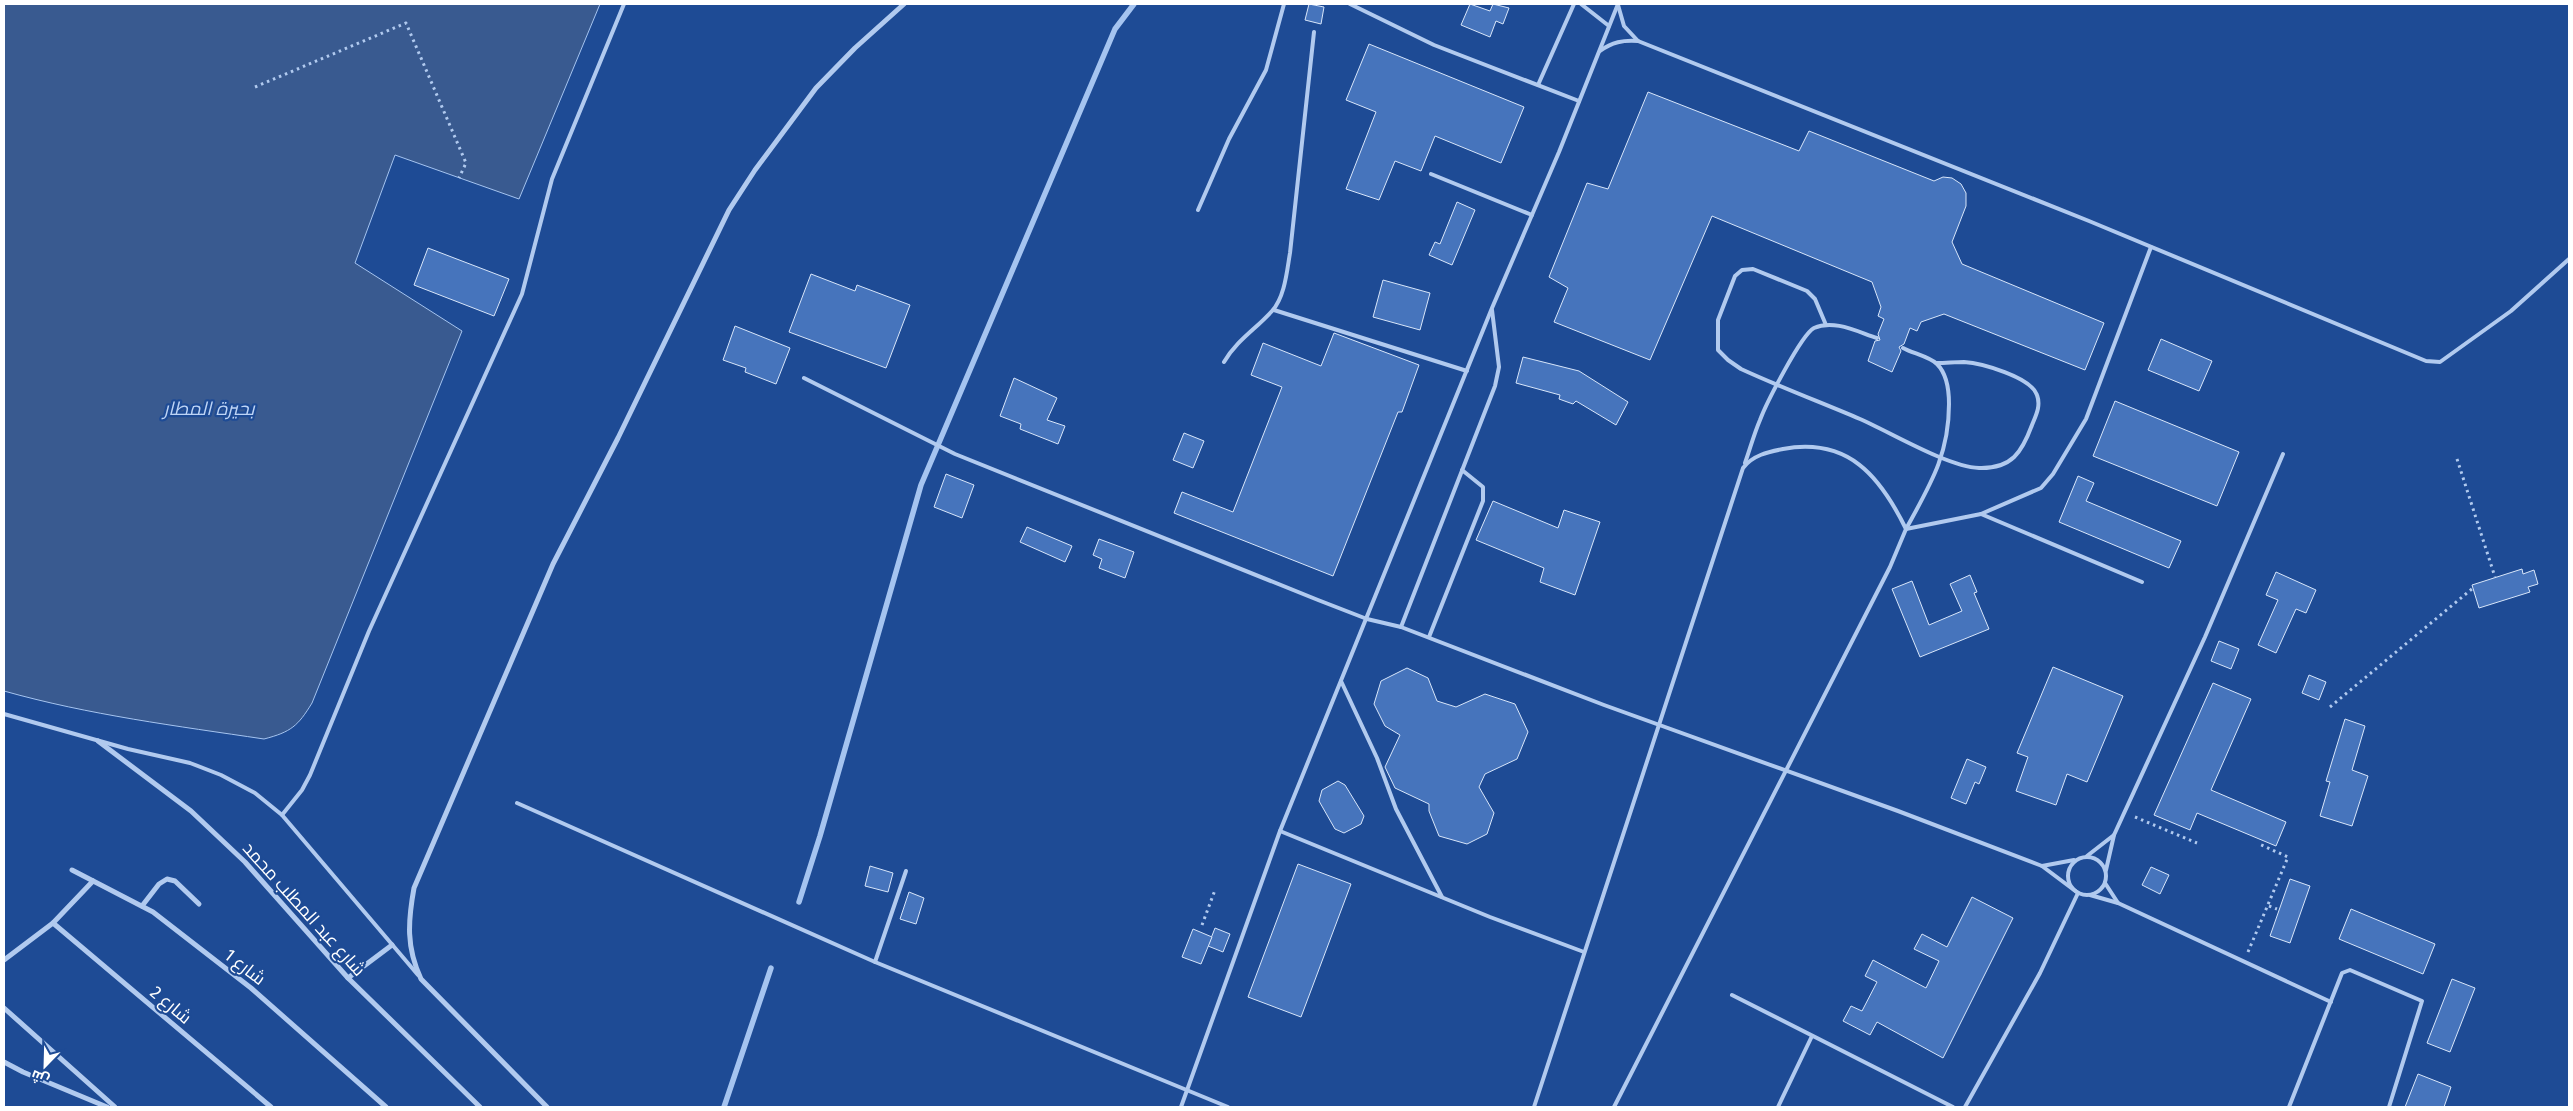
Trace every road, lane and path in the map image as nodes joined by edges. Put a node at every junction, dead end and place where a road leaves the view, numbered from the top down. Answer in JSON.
{"nodes":[{"id":1,"x":624,"y":4,"type":"edge"},
{"id":2,"x":904,"y":4,"type":"edge"},
{"id":3,"x":1284,"y":4,"type":"edge"},
{"id":4,"x":1350,"y":4,"type":"edge"},
{"id":5,"x":1574,"y":4,"type":"edge"},
{"id":6,"x":1581,"y":4,"type":"edge"},
{"id":7,"x":1618,"y":4,"type":"edge"},
{"id":8,"x":1609,"y":26,"type":"junction"},
{"id":9,"x":1314,"y":32,"type":"dead end"},
{"id":10,"x":1638,"y":41,"type":"junction"},
{"id":11,"x":1598,"y":52,"type":"junction"},
{"id":12,"x":1538,"y":86,"type":"junction"},
{"id":13,"x":255,"y":87,"type":"dead end"},
{"id":14,"x":1579,"y":101,"type":"junction"},
{"id":15,"x":1431,"y":174,"type":"dead end"},
{"id":16,"x":460,"y":178,"type":"dead end"},
{"id":17,"x":1198,"y":210,"type":"dead end"},
{"id":18,"x":1532,"y":215,"type":"junction"},
{"id":19,"x":2152,"y":247,"type":"junction"},
{"id":20,"x":2569,"y":258,"type":"edge"},
{"id":21,"x":1492,"y":308,"type":"junction"},
{"id":22,"x":1274,"y":310,"type":"junction"},
{"id":23,"x":1826,"y":325,"type":"junction"},
{"id":24,"x":1877,"y":338,"type":"dead end"},
{"id":25,"x":1903,"y":348,"type":"dead end"},
{"id":26,"x":1224,"y":362,"type":"dead end"},
{"id":27,"x":1937,"y":363,"type":"junction"},
{"id":28,"x":1467,"y":371,"type":"junction"},
{"id":29,"x":804,"y":378,"type":"dead end"},
{"id":30,"x":1777,"y":386,"type":"junction"},
{"id":31,"x":2283,"y":454,"type":"dead end"},
{"id":32,"x":1942,"y":458,"type":"junction"},
{"id":33,"x":2458,"y":459,"type":"dead end"},
{"id":34,"x":1743,"y":468,"type":"junction"},
{"id":35,"x":1462,"y":470,"type":"junction"},
{"id":36,"x":1981,"y":514,"type":"junction"},
{"id":37,"x":1906,"y":529,"type":"junction"},
{"id":38,"x":2495,"y":577,"type":"dead end"},
{"id":39,"x":2142,"y":582,"type":"dead end"},
{"id":40,"x":2473,"y":588,"type":"dead end"},
{"id":41,"x":1367,"y":619,"type":"junction"},
{"id":42,"x":1401,"y":627,"type":"junction"},
{"id":43,"x":1429,"y":637,"type":"junction"},
{"id":44,"x":1341,"y":681,"type":"junction"},
{"id":45,"x":2330,"y":707,"type":"dead end"},
{"id":46,"x":4,"y":714,"type":"edge"},
{"id":47,"x":1658,"y":724,"type":"junction"},
{"id":48,"x":98,"y":740,"type":"junction"},
{"id":49,"x":1786,"y":772,"type":"junction"},
{"id":50,"x":517,"y":803,"type":"dead end"},
{"id":51,"x":2126,"y":813,"type":"junction"},
{"id":52,"x":282,"y":815,"type":"junction"},
{"id":53,"x":1280,"y":830,"type":"junction"},
{"id":54,"x":2114,"y":835,"type":"junction"},
{"id":55,"x":2196,"y":843,"type":"dead end"},
{"id":56,"x":2259,"y":844,"type":"dead end"},
{"id":57,"x":2087,"y":856,"type":"junction"},
{"id":58,"x":2075,"y":860,"type":"junction"},
{"id":59,"x":2042,"y":866,"type":"junction"},
{"id":60,"x":72,"y":870,"type":"dead end"},
{"id":61,"x":2106,"y":870,"type":"junction"},
{"id":62,"x":906,"y":871,"type":"dead end"},
{"id":63,"x":93,"y":881,"type":"junction"},
{"id":64,"x":2105,"y":883,"type":"junction"},
{"id":65,"x":1215,"y":890,"type":"dead end"},
{"id":66,"x":2078,"y":893,"type":"junction"},
{"id":67,"x":2090,"y":895,"type":"junction"},
{"id":68,"x":1442,"y":897,"type":"junction"},
{"id":69,"x":2118,"y":903,"type":"junction"},
{"id":70,"x":199,"y":904,"type":"dead end"},
{"id":71,"x":142,"y":906,"type":"junction"},
{"id":72,"x":2269,"y":906,"type":"junction"},
{"id":73,"x":2277,"y":909,"type":"dead end"},
{"id":74,"x":52,"y":923,"type":"junction"},
{"id":75,"x":1202,"y":926,"type":"dead end"},
{"id":76,"x":392,"y":945,"type":"junction"},
{"id":77,"x":1584,"y":952,"type":"junction"},
{"id":78,"x":4,"y":960,"type":"edge"},
{"id":79,"x":875,"y":962,"type":"junction"},
{"id":80,"x":2244,"y":962,"type":"junction"},
{"id":81,"x":348,"y":978,"type":"junction"},
{"id":82,"x":421,"y":979,"type":"junction"},
{"id":83,"x":1732,"y":995,"type":"dead end"},
{"id":84,"x":2331,"y":1002,"type":"junction"},
{"id":85,"x":4,"y":1008,"type":"edge"},
{"id":86,"x":1812,"y":1036,"type":"junction"},
{"id":87,"x":4,"y":1062,"type":"edge"},
{"id":88,"x":1187,"y":1092,"type":"junction"},
{"id":89,"x":107,"y":1107,"type":"edge"},
{"id":90,"x":116,"y":1107,"type":"edge"},
{"id":91,"x":271,"y":1107,"type":"edge"},
{"id":92,"x":386,"y":1107,"type":"edge"},
{"id":93,"x":480,"y":1107,"type":"edge"},
{"id":94,"x":547,"y":1107,"type":"edge"},
{"id":95,"x":1181,"y":1107,"type":"edge"},
{"id":96,"x":1228,"y":1107,"type":"edge"},
{"id":97,"x":1534,"y":1107,"type":"edge"},
{"id":98,"x":1614,"y":1107,"type":"edge"},
{"id":99,"x":1778,"y":1107,"type":"edge"},
{"id":100,"x":1953,"y":1107,"type":"edge"},
{"id":101,"x":1964,"y":1107,"type":"edge"},
{"id":102,"x":2289,"y":1107,"type":"edge"},
{"id":103,"x":2389,"y":1107,"type":"edge"}],
"edges":[{"from":1,"to":52,"type":"lane"},
{"from":2,"to":82,"type":"street"},
{"from":3,"to":17,"type":"lane"},
{"from":4,"to":12,"type":"lane"},
{"from":5,"to":12,"type":"lane"},
{"from":6,"to":8,"type":"lane"},
{"from":7,"to":8,"type":"lane"},
{"from":7,"to":10,"type":"lane"},
{"from":8,"to":11,"type":"lane"},
{"from":9,"to":22,"type":"lane"},
{"from":10,"to":11,"type":"lane"},
{"from":10,"to":19,"type":"lane"},
{"from":11,"to":14,"type":"lane"},
{"from":12,"to":14,"type":"lane"},
{"from":13,"to":16,"type":"path"},
{"from":14,"to":18,"type":"lane"},
{"from":15,"to":18,"type":"lane"},
{"from":18,"to":21,"type":"lane"},
{"from":19,"to":20,"type":"lane"},
{"from":19,"to":36,"type":"lane"},
{"from":21,"to":28,"type":"lane"},
{"from":21,"to":35,"type":"lane"},
{"from":22,"to":26,"type":"lane"},
{"from":22,"to":28,"type":"lane"},
{"from":23,"to":24,"type":"lane"},
{"from":23,"to":30,"type":"lane"},
{"from":23,"to":30,"type":"lane"},
{"from":25,"to":27,"type":"lane"},
{"from":27,"to":32,"type":"lane"},
{"from":27,"to":32,"type":"lane"},
{"from":28,"to":41,"type":"lane"},
{"from":29,"to":41,"type":"lane"},
{"from":30,"to":32,"type":"lane"},
{"from":30,"to":34,"type":"lane"},
{"from":31,"to":51,"type":"lane"},
{"from":32,"to":37,"type":"lane"},
{"from":33,"to":38,"type":"path"},
{"from":34,"to":37,"type":"lane"},
{"from":34,"to":47,"type":"lane"},
{"from":35,"to":42,"type":"lane"},
{"from":35,"to":43,"type":"lane"},
{"from":36,"to":37,"type":"lane"},
{"from":36,"to":39,"type":"lane"},
{"from":37,"to":49,"type":"lane"},
{"from":40,"to":45,"type":"path"},
{"from":41,"to":42,"type":"lane"},
{"from":41,"to":44,"type":"lane"},
{"from":42,"to":43,"type":"lane"},
{"from":43,"to":47,"type":"lane"},
{"from":44,"to":53,"type":"lane"},
{"from":44,"to":68,"type":"lane"},
{"from":46,"to":48,"type":"lane"},
{"from":47,"to":49,"type":"lane"},
{"from":47,"to":77,"type":"lane"},
{"from":48,"to":52,"type":"lane"},
{"from":48,"to":81,"type":"street","name":"شارع عبد المطلب محمد"},
{"from":49,"to":59,"type":"lane"},
{"from":49,"to":98,"type":"lane"},
{"from":50,"to":79,"type":"lane"},
{"from":51,"to":54,"type":"lane"},
{"from":51,"to":55,"type":"path"},
{"from":52,"to":76,"type":"lane"},
{"from":53,"to":68,"type":"lane"},
{"from":53,"to":88,"type":"lane"},
{"from":54,"to":57,"type":"lane"},
{"from":54,"to":61,"type":"lane"},
{"from":56,"to":72,"type":"path"},
{"from":57,"to":58,"type":"lane"},
{"from":57,"to":61,"type":"lane"},
{"from":58,"to":59,"type":"lane"},
{"from":58,"to":66,"type":"lane"},
{"from":59,"to":66,"type":"lane"},
{"from":60,"to":63,"type":"street","name":"شارع 1"},
{"from":61,"to":64,"type":"lane"},
{"from":62,"to":79,"type":"lane"},
{"from":63,"to":71,"type":"street","name":"شارع 1"},
{"from":63,"to":74,"type":"street"},
{"from":64,"to":67,"type":"lane"},
{"from":64,"to":69,"type":"lane"},
{"from":65,"to":75,"type":"path"},
{"from":66,"to":67,"type":"lane"},
{"from":66,"to":101,"type":"lane"},
{"from":67,"to":69,"type":"lane"},
{"from":68,"to":77,"type":"lane"},
{"from":69,"to":80,"type":"lane"},
{"from":70,"to":71,"type":"street"},
{"from":71,"to":92,"type":"street","name":"شارع 1"},
{"from":72,"to":73,"type":"path"},
{"from":72,"to":80,"type":"path"},
{"from":74,"to":78,"type":"street"},
{"from":74,"to":91,"type":"street","name":"شارع 2"},
{"from":76,"to":81,"type":"street"},
{"from":76,"to":82,"type":"lane"},
{"from":77,"to":97,"type":"lane"},
{"from":79,"to":88,"type":"lane"},
{"from":80,"to":84,"type":"lane"},
{"from":81,"to":93,"type":"street","name":"شارع عبد المطلب محمد"},
{"from":82,"to":94,"type":"street"},
{"from":83,"to":86,"type":"lane"},
{"from":84,"to":102,"type":"lane"},
{"from":84,"to":103,"type":"lane"},
{"from":85,"to":90,"type":"street"},
{"from":86,"to":99,"type":"lane"},
{"from":86,"to":100,"type":"lane"},
{"from":87,"to":89,"type":"street"},
{"from":88,"to":95,"type":"lane"},
{"from":88,"to":96,"type":"lane"}]}
